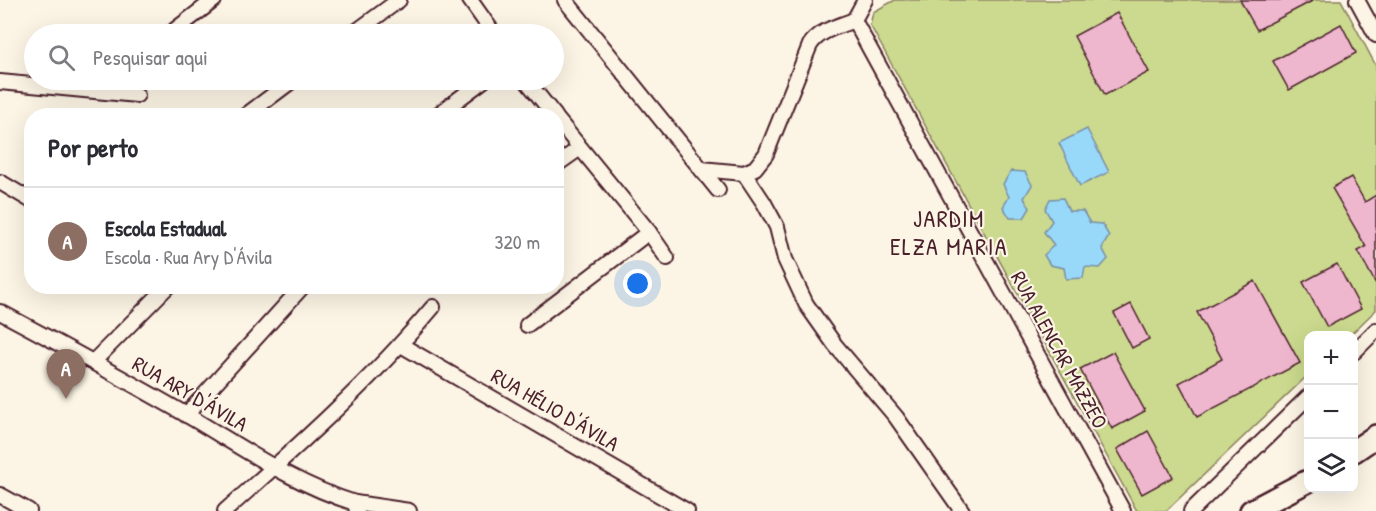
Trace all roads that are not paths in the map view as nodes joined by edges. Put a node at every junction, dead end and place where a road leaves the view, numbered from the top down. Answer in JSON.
{"nodes":[{"id":1,"x":214,"y":0,"type":"edge"},
{"id":2,"x":399,"y":0,"type":"edge"},
{"id":3,"x":470,"y":0,"type":"edge"},
{"id":4,"x":565,"y":0,"type":"edge"},
{"id":5,"x":865,"y":0,"type":"edge"},
{"id":6,"x":1357,"y":0,"type":"edge"},
{"id":7,"x":854,"y":20,"type":"junction"},
{"id":8,"x":183,"y":24,"type":"edge"},
{"id":9,"x":367,"y":24,"type":"edge"},
{"id":10,"x":487,"y":24,"type":"edge"},
{"id":11,"x":1376,"y":34,"type":"edge"},
{"id":12,"x":0,"y":82,"type":"edge"},
{"id":13,"x":24,"y":84,"type":"edge"},
{"id":14,"x":84,"y":90,"type":"edge"},
{"id":15,"x":280,"y":90,"type":"edge"},
{"id":16,"x":471,"y":90,"type":"edge"},
{"id":17,"x":534,"y":90,"type":"edge"},
{"id":18,"x":137,"y":95,"type":"dead end"},
{"id":19,"x":256,"y":108,"type":"edge"},
{"id":20,"x":447,"y":108,"type":"edge"},
{"id":21,"x":549,"y":108,"type":"edge"},
{"id":22,"x":564,"y":127,"type":"edge"},
{"id":23,"x":580,"y":148,"type":"junction"},
{"id":24,"x":564,"y":159,"type":"edge"},
{"id":25,"x":701,"y":169,"type":"junction"},
{"id":26,"x":744,"y":173,"type":"junction"},
{"id":27,"x":0,"y":182,"type":"edge"},
{"id":28,"x":718,"y":190,"type":"dead end"},
{"id":29,"x":24,"y":196,"type":"edge"},
{"id":30,"x":649,"y":232,"type":"junction"},
{"id":31,"x":667,"y":258,"type":"dead end"},
{"id":32,"x":160,"y":294,"type":"edge"},
{"id":33,"x":296,"y":294,"type":"edge"},
{"id":34,"x":433,"y":307,"type":"dead end"},
{"id":35,"x":0,"y":312,"type":"edge"},
{"id":36,"x":527,"y":325,"type":"dead end"},
{"id":37,"x":1376,"y":330,"type":"edge"},
{"id":38,"x":401,"y":345,"type":"junction"},
{"id":39,"x":1358,"y":347,"type":"edge"},
{"id":40,"x":93,"y":362,"type":"junction"},
{"id":41,"x":1304,"y":401,"type":"edge"},
{"id":42,"x":186,"y":415,"type":"junction"},
{"id":43,"x":1376,"y":436,"type":"edge"},
{"id":44,"x":1358,"y":448,"type":"edge"},
{"id":45,"x":274,"y":467,"type":"junction"},
{"id":46,"x":1304,"y":484,"type":"edge"},
{"id":47,"x":0,"y":495,"type":"edge"},
{"id":48,"x":356,"y":507,"type":"edge"},
{"id":49,"x":29,"y":511,"type":"edge"},
{"id":50,"x":225,"y":511,"type":"edge"},
{"id":51,"x":409,"y":511,"type":"edge"},
{"id":52,"x":687,"y":511,"type":"edge"},
{"id":53,"x":962,"y":511,"type":"edge"},
{"id":54,"x":1123,"y":511,"type":"edge"},
{"id":55,"x":1191,"y":511,"type":"edge"},
{"id":56,"x":1251,"y":511,"type":"edge"},
{"id":57,"x":1272,"y":511,"type":"edge"}],
"edges":[{"from":1,"to":8,"type":"street"},
{"from":2,"to":9,"type":"street"},
{"from":3,"to":10,"type":"street"},
{"from":4,"to":25,"type":"street"},
{"from":5,"to":7,"type":"street"},
{"from":6,"to":11,"type":"street"},
{"from":7,"to":26,"type":"street"},
{"from":7,"to":54,"type":"street","name":"RUA ALENCAR MAZZEO"},
{"from":12,"to":13,"type":"street"},
{"from":14,"to":18,"type":"street"},
{"from":15,"to":19,"type":"street"},
{"from":16,"to":20,"type":"street"},
{"from":17,"to":21,"type":"street"},
{"from":22,"to":23,"type":"street"},
{"from":23,"to":24,"type":"street"},
{"from":23,"to":30,"type":"street"},
{"from":25,"to":26,"type":"street"},
{"from":25,"to":28,"type":"street"},
{"from":26,"to":53,"type":"street"},
{"from":27,"to":29,"type":"street"},
{"from":30,"to":31,"type":"street"},
{"from":30,"to":36,"type":"street"},
{"from":32,"to":40,"type":"street"},
{"from":33,"to":42,"type":"street"},
{"from":34,"to":38,"type":"street"},
{"from":35,"to":40,"type":"street","name":"RUA ARY D'ÁVILA"},
{"from":37,"to":39,"type":"street"},
{"from":38,"to":45,"type":"street"},
{"from":38,"to":52,"type":"street","name":"RUA HÉLIO D'ÁVILA"},
{"from":40,"to":42,"type":"street","name":"RUA ARY D'ÁVILA"},
{"from":41,"to":55,"type":"street"},
{"from":42,"to":45,"type":"street","name":"RUA ARY D'ÁVILA"},
{"from":43,"to":44,"type":"main road"},
{"from":45,"to":48,"type":"street","name":"RUA ARY D'ÁVILA"},
{"from":45,"to":50,"type":"street"},
{"from":46,"to":56,"type":"main road"},
{"from":46,"to":57,"type":"main road"},
{"from":47,"to":49,"type":"street"},
{"from":48,"to":51,"type":"street"}]}
